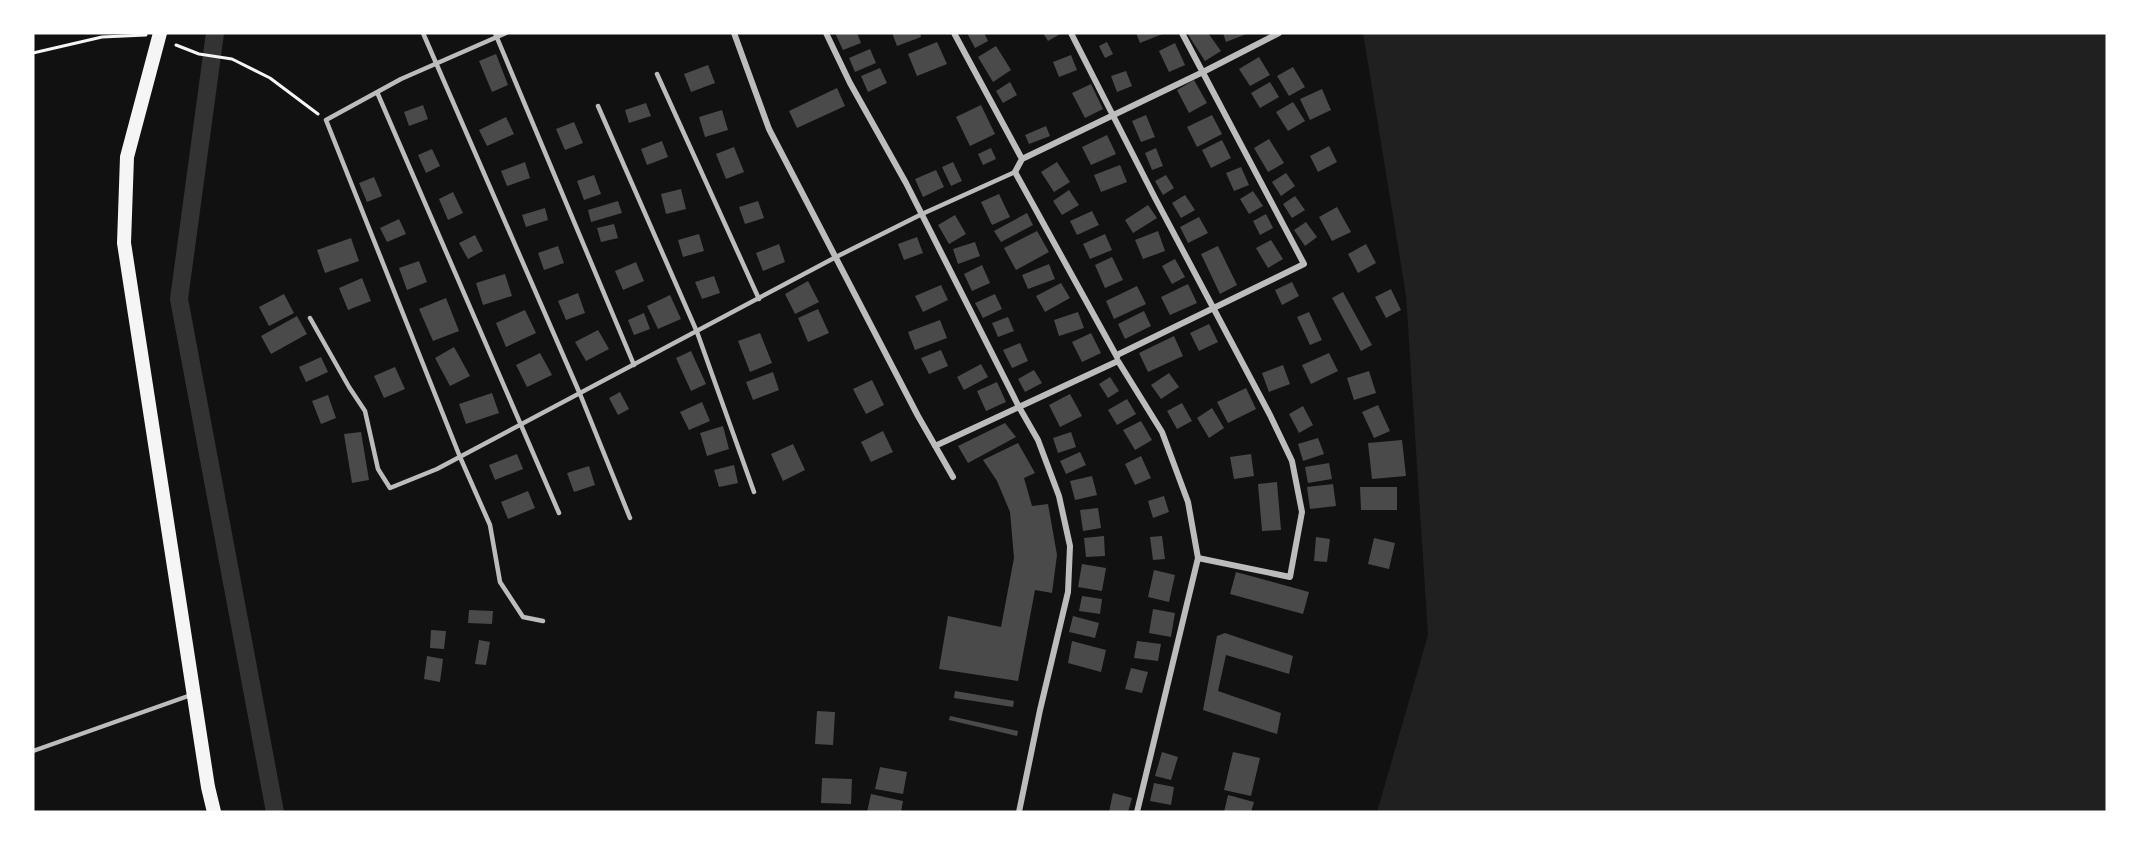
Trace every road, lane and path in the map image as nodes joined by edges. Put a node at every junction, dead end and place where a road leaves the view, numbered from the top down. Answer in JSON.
{"nodes":[{"id":1,"x":423,"y":33,"type":"edge"},
{"id":2,"x":506,"y":33,"type":"edge"},
{"id":3,"x":734,"y":33,"type":"edge"},
{"id":4,"x":826,"y":33,"type":"edge"},
{"id":5,"x":954,"y":33,"type":"edge"},
{"id":6,"x":1071,"y":33,"type":"edge"},
{"id":7,"x":1182,"y":33,"type":"edge"},
{"id":8,"x":1279,"y":33,"type":"edge"},
{"id":9,"x":154,"y":34,"type":"edge"},
{"id":10,"x":496,"y":35,"type":"edge"},
{"id":11,"x":176,"y":45,"type":"dead end"},
{"id":12,"x":33,"y":53,"type":"edge"},
{"id":13,"x":436,"y":64,"type":"junction"},
{"id":14,"x":1203,"y":72,"type":"junction"},
{"id":15,"x":657,"y":74,"type":"dead end"},
{"id":16,"x":377,"y":92,"type":"junction"},
{"id":17,"x":598,"y":106,"type":"dead end"},
{"id":18,"x":1113,"y":116,"type":"junction"},
{"id":19,"x":326,"y":120,"type":"junction"},
{"id":20,"x":1022,"y":159,"type":"junction"},
{"id":21,"x":1015,"y":172,"type":"junction"},
{"id":22,"x":922,"y":214,"type":"junction"},
{"id":23,"x":836,"y":257,"type":"junction"},
{"id":24,"x":759,"y":299,"type":"junction"},
{"id":25,"x":1214,"y":307,"type":"junction"},
{"id":26,"x":310,"y":318,"type":"dead end"},
{"id":27,"x":697,"y":332,"type":"junction"},
{"id":28,"x":1117,"y":358,"type":"junction"},
{"id":29,"x":634,"y":365,"type":"junction"},
{"id":30,"x":580,"y":394,"type":"junction"},
{"id":31,"x":1019,"y":407,"type":"junction"},
{"id":32,"x":519,"y":426,"type":"junction"},
{"id":33,"x":935,"y":446,"type":"junction"},
{"id":34,"x":460,"y":457,"type":"junction"},
{"id":35,"x":953,"y":477,"type":"dead end"},
{"id":36,"x":754,"y":492,"type":"dead end"},
{"id":37,"x":559,"y":513,"type":"dead end"},
{"id":38,"x":630,"y":518,"type":"dead end"},
{"id":39,"x":1198,"y":558,"type":"junction"},
{"id":40,"x":543,"y":621,"type":"dead end"},
{"id":41,"x":193,"y":694,"type":"junction"},
{"id":42,"x":33,"y":751,"type":"edge"},
{"id":43,"x":214,"y":812,"type":"edge"},
{"id":44,"x":1019,"y":812,"type":"edge"},
{"id":45,"x":1137,"y":812,"type":"edge"}],
"edges":[{"from":1,"to":13,"type":"lane"},
{"from":2,"to":10,"type":"lane"},
{"from":3,"to":23,"type":"street"},
{"from":4,"to":22,"type":"street"},
{"from":5,"to":20,"type":"street"},
{"from":6,"to":18,"type":"street"},
{"from":7,"to":14,"type":"street"},
{"from":8,"to":14,"type":"street"},
{"from":9,"to":12,"type":"path"},
{"from":9,"to":41,"type":"main road"},
{"from":10,"to":13,"type":"lane"},
{"from":10,"to":29,"type":"lane"},
{"from":11,"to":19,"type":"path"},
{"from":13,"to":16,"type":"lane"},
{"from":13,"to":30,"type":"lane"},
{"from":14,"to":18,"type":"street"},
{"from":14,"to":25,"type":"street"},
{"from":15,"to":24,"type":"lane"},
{"from":16,"to":19,"type":"lane"},
{"from":16,"to":32,"type":"lane"},
{"from":17,"to":27,"type":"lane"},
{"from":18,"to":20,"type":"street"},
{"from":18,"to":25,"type":"street"},
{"from":19,"to":34,"type":"lane"},
{"from":20,"to":21,"type":"street"},
{"from":21,"to":22,"type":"lane"},
{"from":21,"to":28,"type":"street"},
{"from":22,"to":23,"type":"lane"},
{"from":22,"to":31,"type":"street"},
{"from":23,"to":24,"type":"lane"},
{"from":23,"to":33,"type":"street"},
{"from":24,"to":27,"type":"lane"},
{"from":25,"to":28,"type":"street"},
{"from":25,"to":39,"type":"street"},
{"from":26,"to":34,"type":"lane"},
{"from":27,"to":29,"type":"lane"},
{"from":27,"to":36,"type":"lane"},
{"from":28,"to":31,"type":"street"},
{"from":28,"to":39,"type":"street"},
{"from":29,"to":30,"type":"lane"},
{"from":30,"to":32,"type":"lane"},
{"from":30,"to":38,"type":"lane"},
{"from":31,"to":33,"type":"street"},
{"from":31,"to":44,"type":"street"},
{"from":32,"to":34,"type":"lane"},
{"from":32,"to":37,"type":"lane"},
{"from":33,"to":35,"type":"street"},
{"from":34,"to":40,"type":"lane"},
{"from":39,"to":45,"type":"street"},
{"from":41,"to":42,"type":"lane"},
{"from":41,"to":43,"type":"main road"}]}
